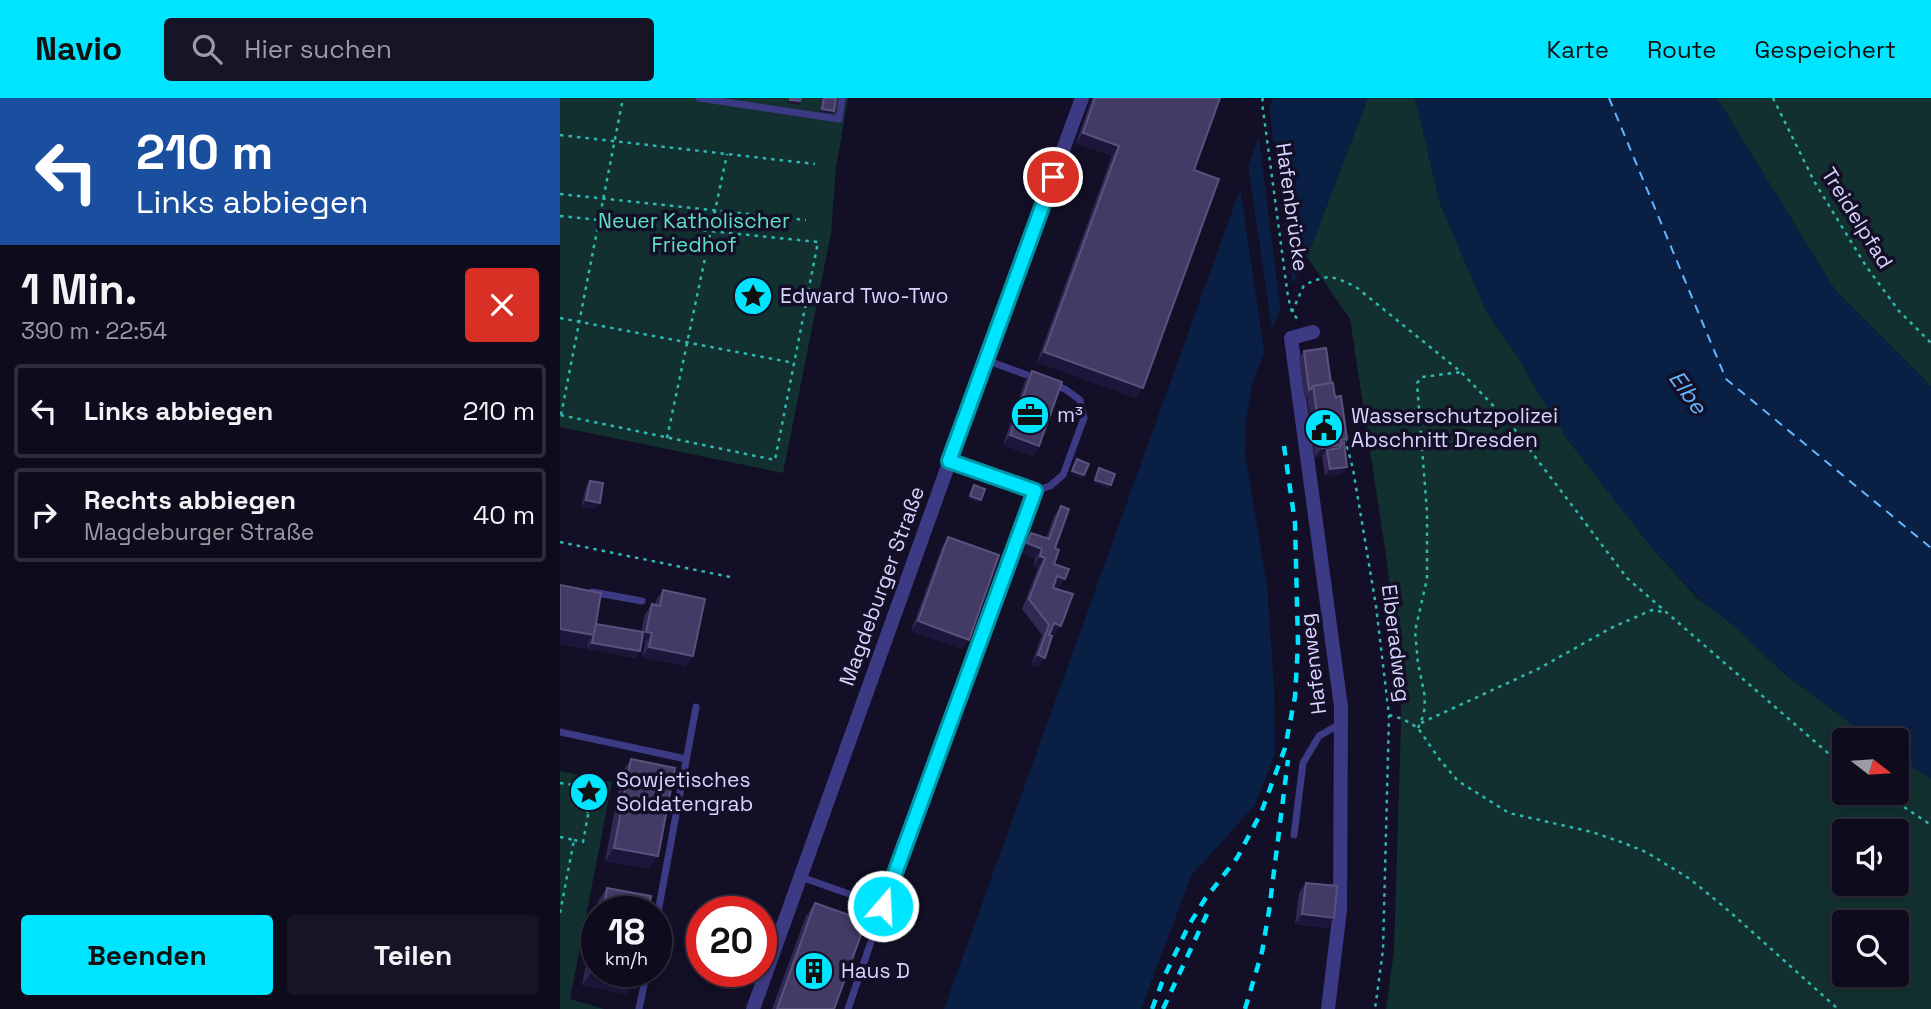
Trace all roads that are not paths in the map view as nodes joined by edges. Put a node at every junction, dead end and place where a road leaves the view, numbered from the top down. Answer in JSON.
{"nodes":[{"id":1,"x":699,"y":98,"type":"edge"},
{"id":2,"x":842,"y":98,"type":"edge"},
{"id":3,"x":1082,"y":98,"type":"edge"},
{"id":4,"x":1313,"y":332,"type":"road end"},
{"id":5,"x":986,"y":360,"type":"junction"},
{"id":6,"x":949,"y":461,"type":"junction"},
{"id":7,"x":1035,"y":491,"type":"junction"},
{"id":8,"x":586,"y":591,"type":"edge"},
{"id":9,"x":642,"y":601,"type":"dead end"},
{"id":10,"x":696,"y":706,"type":"dead end"},
{"id":11,"x":1341,"y":723,"type":"junction"},
{"id":12,"x":560,"y":732,"type":"edge"},
{"id":13,"x":686,"y":759,"type":"junction"},
{"id":14,"x":1294,"y":835,"type":"dead end"},
{"id":15,"x":801,"y":877,"type":"junction"},
{"id":16,"x":661,"y":896,"type":"edge"},
{"id":17,"x":883,"y":906,"type":"junction"},
{"id":18,"x":644,"y":987,"type":"edge"},
{"id":19,"x":639,"y":1009,"type":"edge"},
{"id":20,"x":753,"y":1009,"type":"edge"},
{"id":21,"x":848,"y":1009,"type":"edge"},
{"id":22,"x":1328,"y":1009,"type":"edge"}],
"edges":[{"from":1,"to":2,"type":"lane"},
{"from":3,"to":5,"type":"street","name":"Magdeburger Straße"},
{"from":4,"to":11,"type":"street","name":"Hafenweg"},
{"from":5,"to":6,"type":"street","name":"Magdeburger Straße"},
{"from":5,"to":7,"type":"lane"},
{"from":6,"to":7,"type":"lane"},
{"from":6,"to":15,"type":"street","name":"Magdeburger Straße"},
{"from":7,"to":17,"type":"lane"},
{"from":8,"to":9,"type":"lane"},
{"from":10,"to":13,"type":"lane"},
{"from":11,"to":14,"type":"lane"},
{"from":11,"to":22,"type":"street","name":"Hafenweg"},
{"from":12,"to":13,"type":"lane"},
{"from":13,"to":16,"type":"lane"},
{"from":15,"to":17,"type":"lane"},
{"from":15,"to":20,"type":"street","name":"Magdeburger Straße"},
{"from":17,"to":21,"type":"lane"},
{"from":18,"to":19,"type":"lane"}]}
